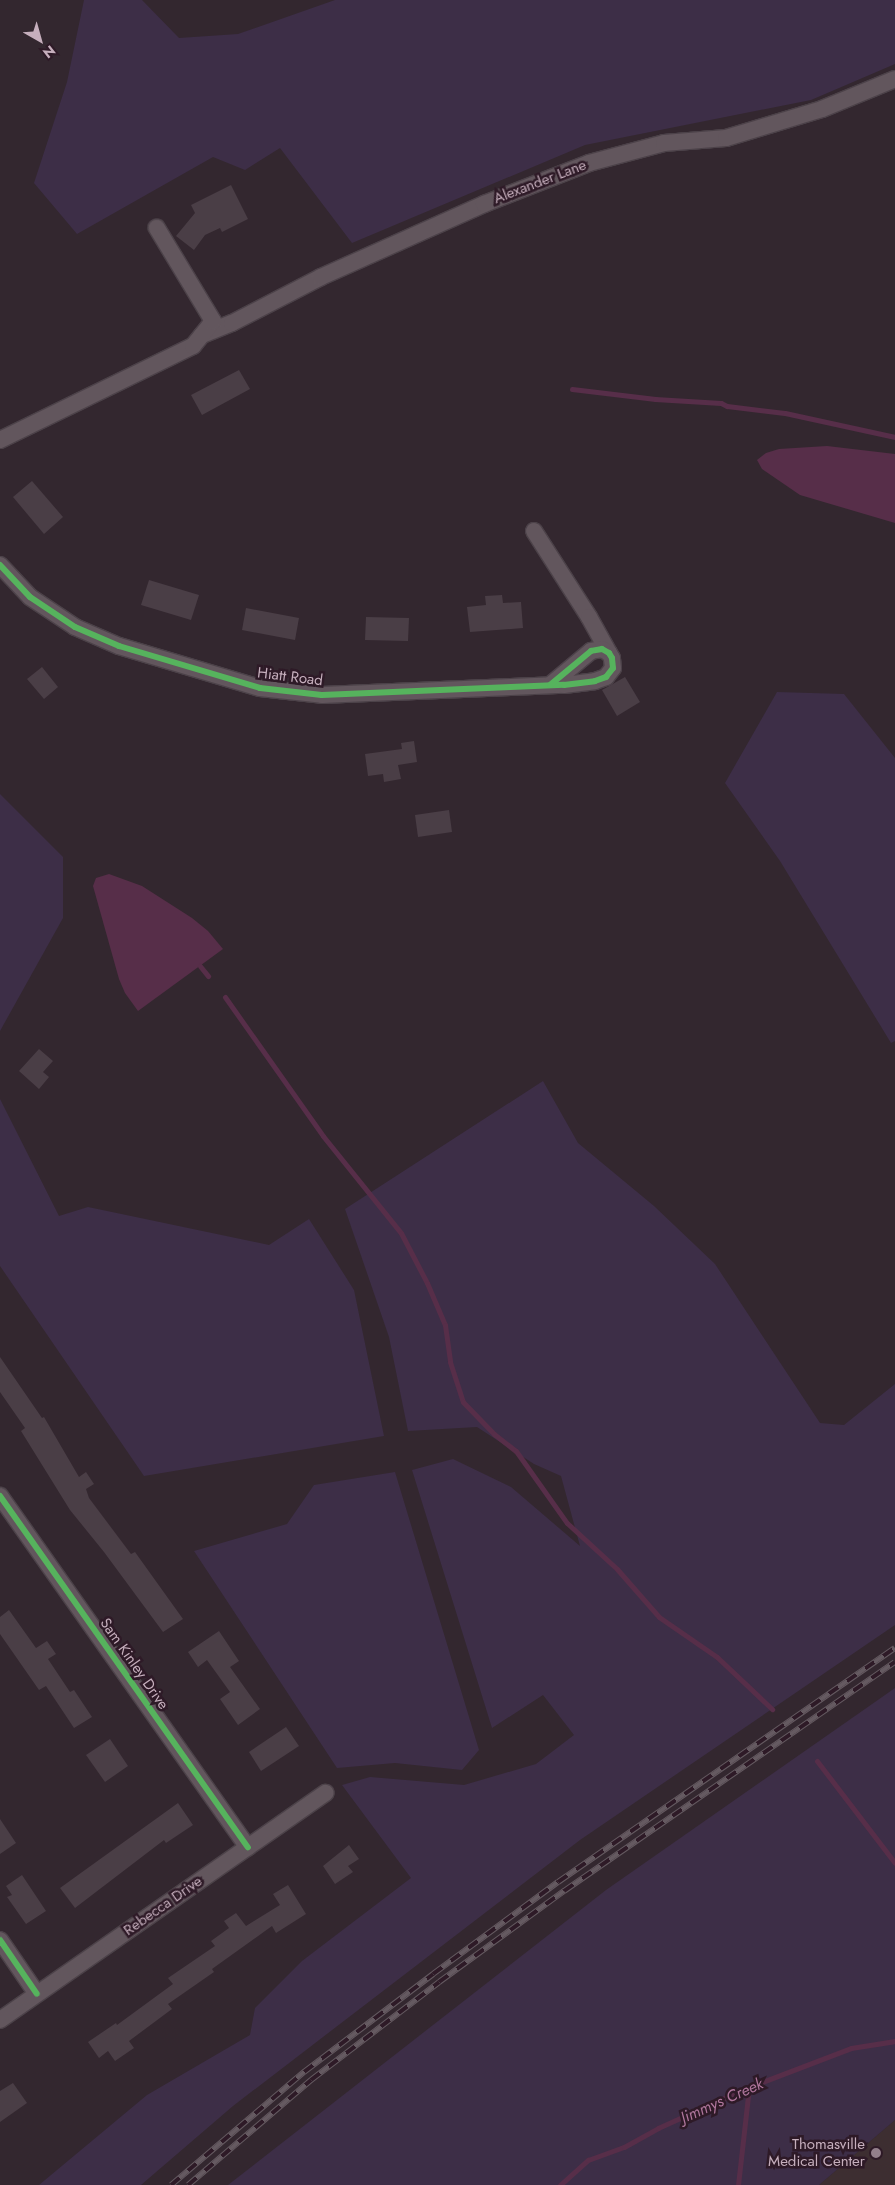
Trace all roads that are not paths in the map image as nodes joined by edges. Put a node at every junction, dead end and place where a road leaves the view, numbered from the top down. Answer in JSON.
{"nodes":[{"id":1,"x":895,"y":79,"type":"edge"},
{"id":2,"x":156,"y":228,"type":"dead end"},
{"id":3,"x":202,"y":335,"type":"junction"},
{"id":4,"x":0,"y":440,"type":"edge"},
{"id":5,"x":534,"y":531,"type":"dead end"},
{"id":6,"x":0,"y":565,"type":"edge"},
{"id":7,"x":609,"y":653,"type":"junction"},
{"id":8,"x":550,"y":686,"type":"junction"},
{"id":9,"x":0,"y":1496,"type":"edge"},
{"id":10,"x":326,"y":1793,"type":"dead end"},
{"id":11,"x":248,"y":1847,"type":"junction"},
{"id":12,"x":0,"y":1940,"type":"edge"},
{"id":13,"x":37,"y":1994,"type":"junction"},
{"id":14,"x":0,"y":2020,"type":"edge"}],
"edges":[{"from":1,"to":3,"type":"street","name":"Alexander Lane"},
{"from":2,"to":3,"type":"street"},
{"from":3,"to":4,"type":"street"},
{"from":5,"to":7,"type":"street"},
{"from":6,"to":8,"type":"street","name":"Hiatt Road"},
{"from":7,"to":8,"type":"street"},
{"from":7,"to":8,"type":"street","name":"Hiatt Road"},
{"from":9,"to":11,"type":"street","name":"Sam Kinley Drive"},
{"from":10,"to":11,"type":"street","name":"Rebecca Drive"},
{"from":11,"to":13,"type":"street","name":"Rebecca Drive"},
{"from":12,"to":13,"type":"street"},
{"from":13,"to":14,"type":"street","name":"Rebecca Drive"}]}
